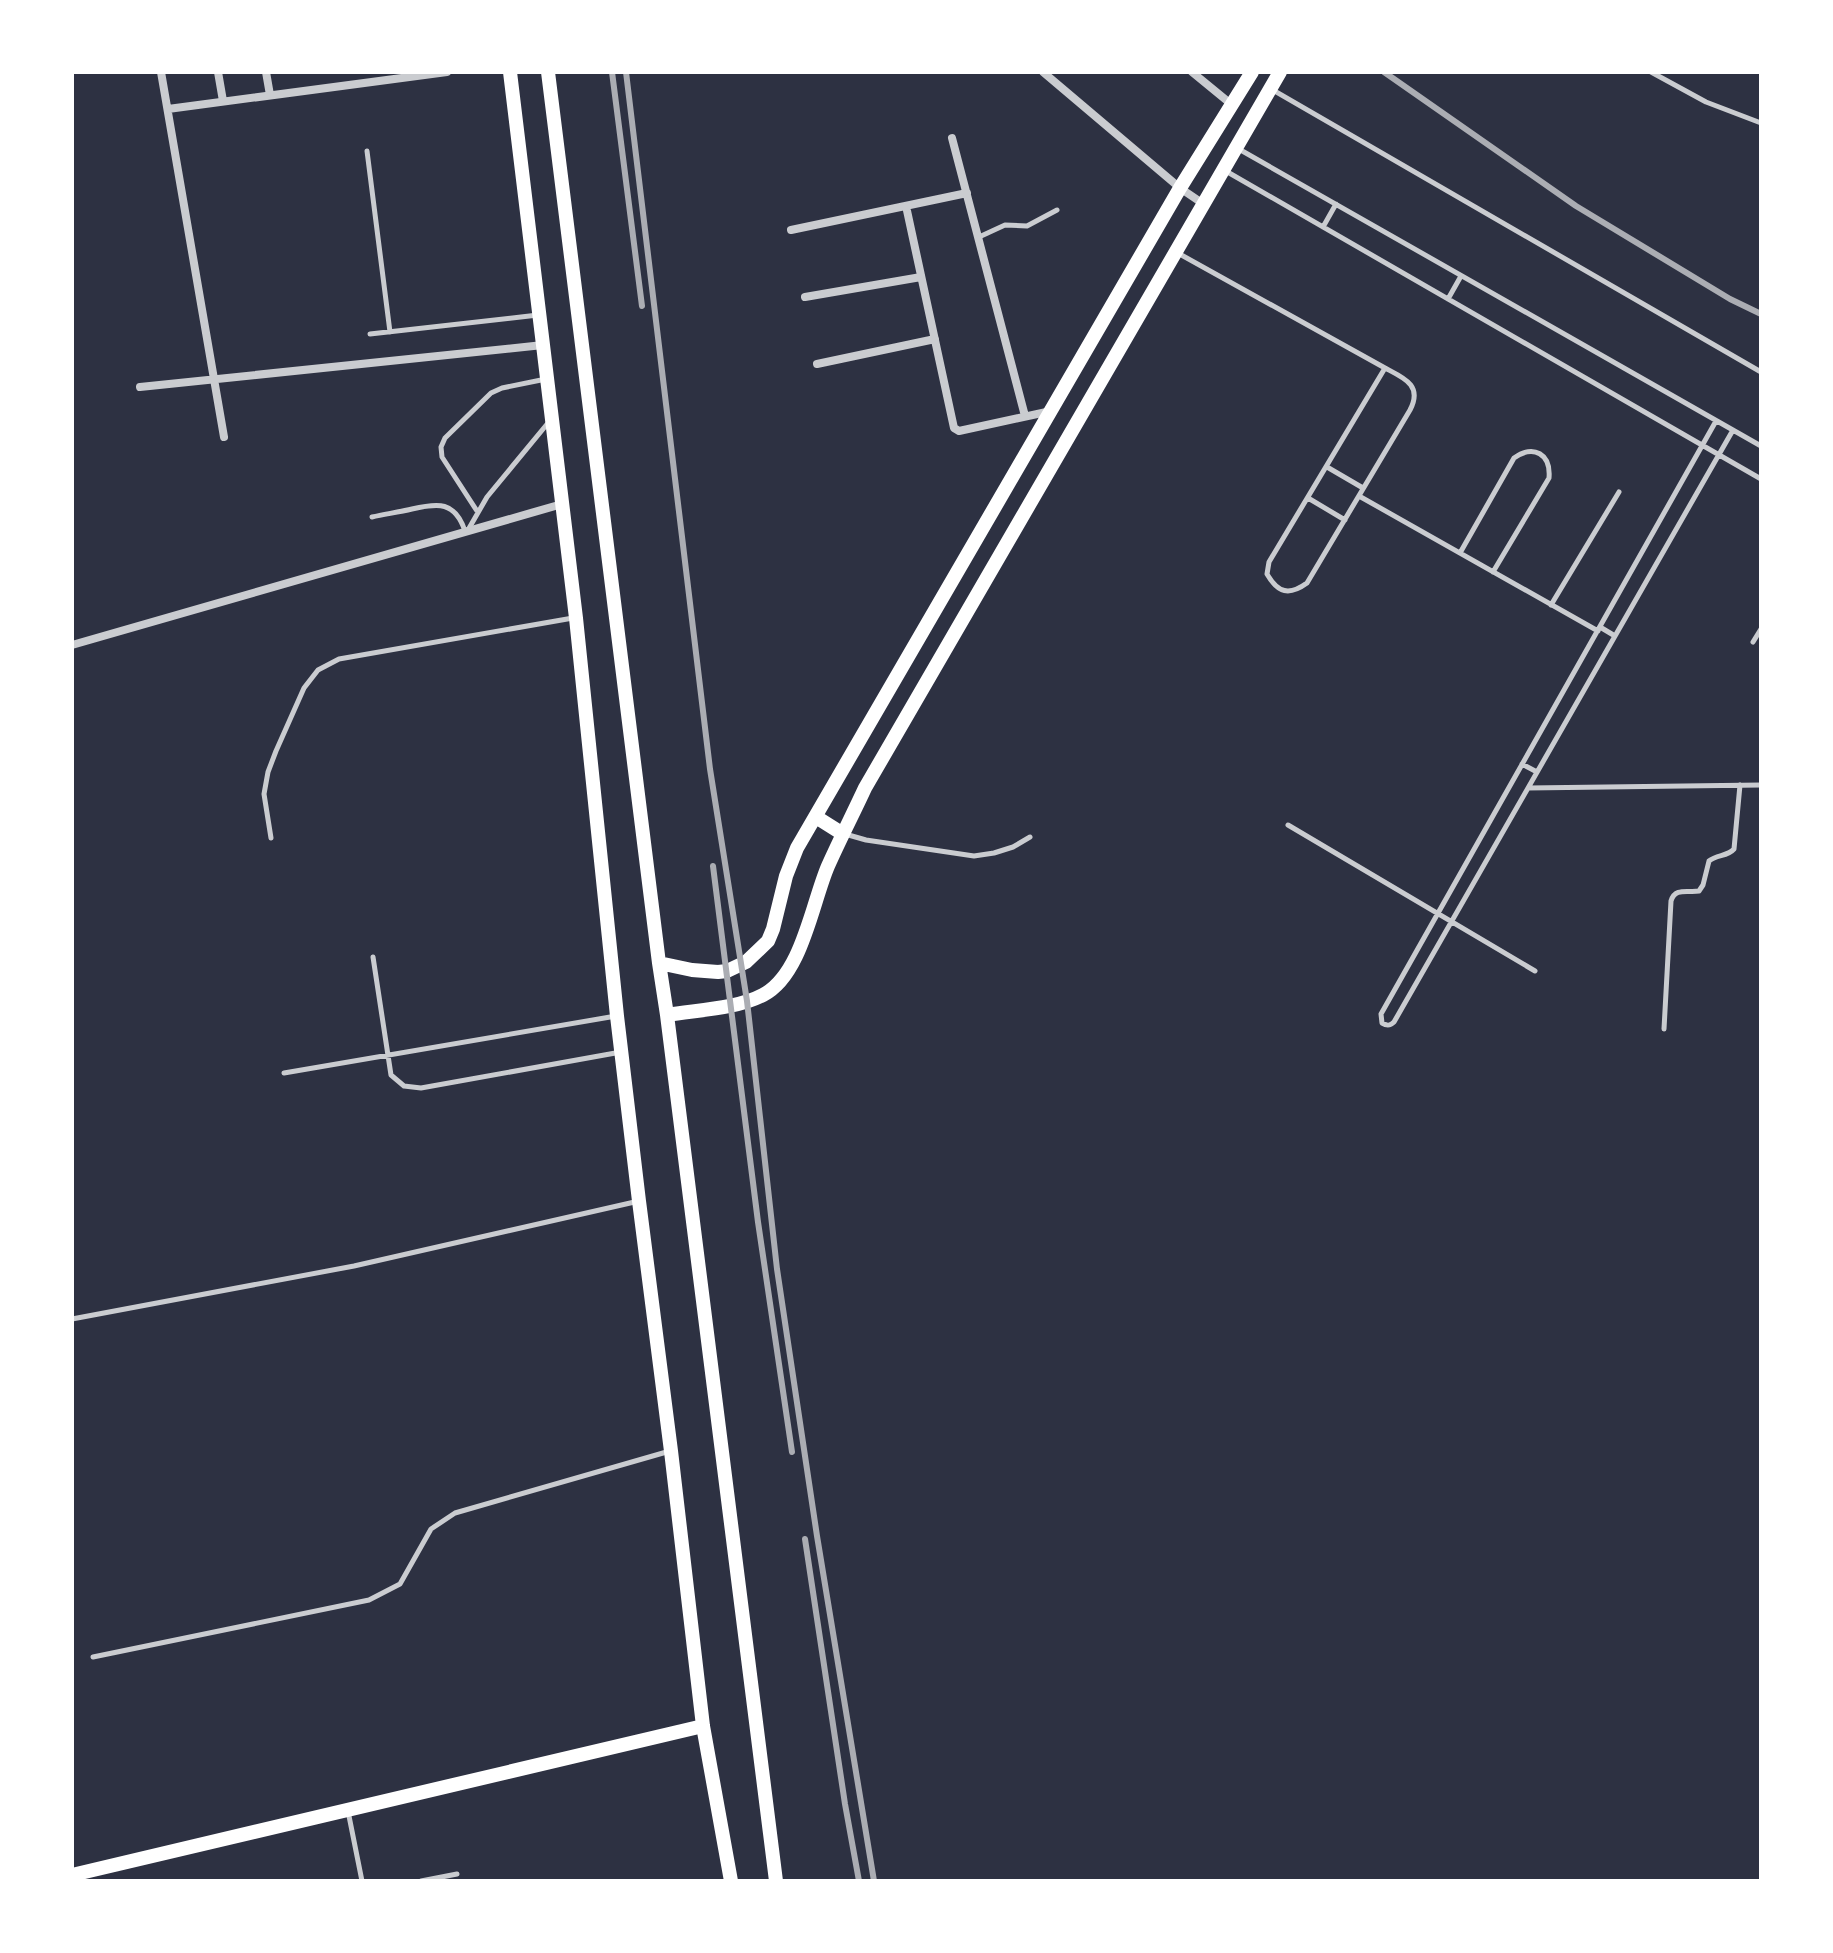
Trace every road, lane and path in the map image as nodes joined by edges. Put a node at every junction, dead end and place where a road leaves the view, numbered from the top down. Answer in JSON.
{"nodes":[{"id":1,"x":161,"y":72,"type":"edge"},
{"id":2,"x":218,"y":72,"type":"edge"},
{"id":3,"x":266,"y":72,"type":"edge"},
{"id":4,"x":447,"y":72,"type":"edge"},
{"id":5,"x":510,"y":72,"type":"edge"},
{"id":6,"x":548,"y":72,"type":"edge"},
{"id":7,"x":1043,"y":72,"type":"edge"},
{"id":8,"x":1192,"y":72,"type":"edge"},
{"id":9,"x":1252,"y":72,"type":"edge"},
{"id":10,"x":1280,"y":72,"type":"edge"},
{"id":11,"x":1651,"y":72,"type":"edge"},
{"id":12,"x":1270,"y":89,"type":"junction"},
{"id":13,"x":270,"y":95,"type":"junction"},
{"id":14,"x":223,"y":101,"type":"junction"},
{"id":15,"x":1231,"y":104,"type":"junction"},
{"id":16,"x":168,"y":109,"type":"junction"},
{"id":17,"x":1761,"y":123,"type":"edge"},
{"id":18,"x":952,"y":138,"type":"dead end"},
{"id":19,"x":1236,"y":147,"type":"junction"},
{"id":20,"x":367,"y":151,"type":"dead end"},
{"id":21,"x":1223,"y":169,"type":"junction"},
{"id":22,"x":1180,"y":188,"type":"junction"},
{"id":23,"x":967,"y":193,"type":"junction"},
{"id":24,"x":1202,"y":203,"type":"junction"},
{"id":25,"x":1336,"y":204,"type":"junction"},
{"id":26,"x":906,"y":206,"type":"junction"},
{"id":27,"x":1057,"y":210,"type":"dead end"},
{"id":28,"x":1323,"y":227,"type":"junction"},
{"id":29,"x":791,"y":230,"type":"dead end"},
{"id":30,"x":978,"y":237,"type":"junction"},
{"id":31,"x":1175,"y":252,"type":"junction"},
{"id":32,"x":1461,"y":275,"type":"junction"},
{"id":33,"x":921,"y":277,"type":"junction"},
{"id":34,"x":805,"y":297,"type":"dead end"},
{"id":35,"x":1448,"y":299,"type":"junction"},
{"id":36,"x":539,"y":315,"type":"junction"},
{"id":37,"x":390,"y":332,"type":"junction"},
{"id":38,"x":370,"y":334,"type":"dead end"},
{"id":39,"x":935,"y":339,"type":"junction"},
{"id":40,"x":543,"y":345,"type":"junction"},
{"id":41,"x":817,"y":364,"type":"dead end"},
{"id":42,"x":1385,"y":368,"type":"junction"},
{"id":43,"x":1761,"y":372,"type":"edge"},
{"id":44,"x":215,"y":379,"type":"junction"},
{"id":45,"x":547,"y":379,"type":"junction"},
{"id":46,"x":140,"y":387,"type":"dead end"},
{"id":47,"x":1051,"y":411,"type":"junction"},
{"id":48,"x":1025,"y":416,"type":"junction"},
{"id":49,"x":552,"y":419,"type":"junction"},
{"id":50,"x":1716,"y":421,"type":"junction"},
{"id":51,"x":1733,"y":430,"type":"junction"},
{"id":52,"x":224,"y":437,"type":"dead end"},
{"id":53,"x":1702,"y":445,"type":"junction"},
{"id":54,"x":1761,"y":446,"type":"edge"},
{"id":55,"x":1719,"y":455,"type":"junction"},
{"id":56,"x":1327,"y":467,"type":"junction"},
{"id":57,"x":1761,"y":479,"type":"edge"},
{"id":58,"x":1363,"y":488,"type":"junction"},
{"id":59,"x":1619,"y":492,"type":"dead end"},
{"id":60,"x":1359,"y":496,"type":"junction"},
{"id":61,"x":1308,"y":498,"type":"junction"},
{"id":62,"x":562,"y":504,"type":"junction"},
{"id":63,"x":477,"y":511,"type":"junction"},
{"id":64,"x":372,"y":517,"type":"dead end"},
{"id":65,"x":1345,"y":520,"type":"junction"},
{"id":66,"x":466,"y":532,"type":"junction"},
{"id":67,"x":1460,"y":553,"type":"junction"},
{"id":68,"x":1493,"y":572,"type":"junction"},
{"id":69,"x":1551,"y":605,"type":"junction"},
{"id":70,"x":576,"y":618,"type":"junction"},
{"id":71,"x":1599,"y":629,"type":"junction"},
{"id":72,"x":1761,"y":629,"type":"edge"},
{"id":73,"x":1615,"y":636,"type":"junction"},
{"id":74,"x":1753,"y":642,"type":"dead end"},
{"id":75,"x":72,"y":645,"type":"edge"},
{"id":76,"x":1522,"y":764,"type":"junction"},
{"id":77,"x":1537,"y":772,"type":"junction"},
{"id":78,"x":1740,"y":785,"type":"junction"},
{"id":79,"x":1761,"y":785,"type":"edge"},
{"id":80,"x":1528,"y":788,"type":"junction"},
{"id":81,"x":816,"y":817,"type":"junction"},
{"id":82,"x":1288,"y":825,"type":"dead end"},
{"id":83,"x":843,"y":834,"type":"junction"},
{"id":84,"x":1030,"y":837,"type":"dead end"},
{"id":85,"x":271,"y":838,"type":"dead end"},
{"id":86,"x":1438,"y":913,"type":"junction"},
{"id":87,"x":1452,"y":921,"type":"junction"},
{"id":88,"x":373,"y":957,"type":"dead end"},
{"id":89,"x":659,"y":963,"type":"junction"},
{"id":90,"x":1535,"y":971,"type":"dead end"},
{"id":91,"x":667,"y":1015,"type":"junction"},
{"id":92,"x":617,"y":1016,"type":"junction"},
{"id":93,"x":1664,"y":1029,"type":"dead end"},
{"id":94,"x":622,"y":1052,"type":"junction"},
{"id":95,"x":388,"y":1055,"type":"junction"},
{"id":96,"x":284,"y":1073,"type":"dead end"},
{"id":97,"x":639,"y":1201,"type":"junction"},
{"id":98,"x":72,"y":1319,"type":"edge"},
{"id":99,"x":671,"y":1451,"type":"junction"},
{"id":100,"x":93,"y":1657,"type":"dead end"},
{"id":101,"x":703,"y":1726,"type":"junction"},
{"id":102,"x":348,"y":1810,"type":"junction"},
{"id":103,"x":457,"y":1874,"type":"dead end"},
{"id":104,"x":72,"y":1875,"type":"edge"},
{"id":105,"x":362,"y":1881,"type":"edge"},
{"id":106,"x":421,"y":1881,"type":"edge"},
{"id":107,"x":731,"y":1881,"type":"edge"},
{"id":108,"x":776,"y":1881,"type":"edge"}],
"edges":[{"from":1,"to":16,"type":"street"},
{"from":2,"to":14,"type":"street"},
{"from":3,"to":13,"type":"street"},
{"from":4,"to":13,"type":"street"},
{"from":5,"to":36,"type":"main road"},
{"from":6,"to":89,"type":"main road"},
{"from":7,"to":22,"type":"street"},
{"from":8,"to":15,"type":"street"},
{"from":9,"to":15,"type":"main road"},
{"from":10,"to":12,"type":"main road"},
{"from":11,"to":17,"type":"lane"},
{"from":12,"to":19,"type":"main road"},
{"from":12,"to":43,"type":"lane"},
{"from":13,"to":14,"type":"street"},
{"from":14,"to":16,"type":"street"},
{"from":15,"to":22,"type":"main road"},
{"from":16,"to":44,"type":"street"},
{"from":18,"to":23,"type":"street"},
{"from":19,"to":21,"type":"main road"},
{"from":19,"to":25,"type":"lane"},
{"from":20,"to":37,"type":"lane"},
{"from":21,"to":24,"type":"main road"},
{"from":21,"to":28,"type":"lane"},
{"from":22,"to":24,"type":"street"},
{"from":22,"to":47,"type":"main road"},
{"from":23,"to":26,"type":"street"},
{"from":23,"to":30,"type":"street"},
{"from":24,"to":31,"type":"main road"},
{"from":25,"to":28,"type":"lane"},
{"from":25,"to":32,"type":"lane"},
{"from":26,"to":29,"type":"street"},
{"from":26,"to":33,"type":"street"},
{"from":27,"to":30,"type":"lane"},
{"from":28,"to":35,"type":"lane"},
{"from":30,"to":48,"type":"street"},
{"from":31,"to":42,"type":"lane"},
{"from":31,"to":83,"type":"main road"},
{"from":32,"to":35,"type":"lane"},
{"from":32,"to":50,"type":"lane"},
{"from":33,"to":34,"type":"street"},
{"from":33,"to":39,"type":"street"},
{"from":35,"to":53,"type":"lane"},
{"from":36,"to":37,"type":"lane"},
{"from":36,"to":40,"type":"main road"},
{"from":37,"to":38,"type":"lane"},
{"from":39,"to":41,"type":"street"},
{"from":39,"to":48,"type":"street"},
{"from":40,"to":44,"type":"street"},
{"from":40,"to":45,"type":"main road"},
{"from":42,"to":56,"type":"lane"},
{"from":42,"to":58,"type":"lane"},
{"from":44,"to":46,"type":"street"},
{"from":44,"to":52,"type":"street"},
{"from":45,"to":49,"type":"main road"},
{"from":45,"to":63,"type":"lane"},
{"from":47,"to":48,"type":"street"},
{"from":47,"to":81,"type":"main road"},
{"from":49,"to":62,"type":"main road"},
{"from":49,"to":63,"type":"lane"},
{"from":50,"to":51,"type":"lane"},
{"from":50,"to":53,"type":"lane"},
{"from":51,"to":54,"type":"lane"},
{"from":51,"to":55,"type":"lane"},
{"from":53,"to":55,"type":"lane"},
{"from":53,"to":71,"type":"lane"},
{"from":55,"to":57,"type":"lane"},
{"from":55,"to":73,"type":"lane"},
{"from":56,"to":58,"type":"lane"},
{"from":56,"to":61,"type":"lane"},
{"from":58,"to":60,"type":"lane"},
{"from":59,"to":69,"type":"lane"},
{"from":60,"to":65,"type":"lane"},
{"from":60,"to":67,"type":"lane"},
{"from":61,"to":65,"type":"lane"},
{"from":61,"to":65,"type":"lane"},
{"from":62,"to":66,"type":"street"},
{"from":62,"to":70,"type":"main road"},
{"from":63,"to":66,"type":"lane"},
{"from":64,"to":66,"type":"lane"},
{"from":66,"to":75,"type":"street"},
{"from":67,"to":68,"type":"lane"},
{"from":67,"to":68,"type":"lane"},
{"from":68,"to":69,"type":"lane"},
{"from":69,"to":71,"type":"lane"},
{"from":70,"to":85,"type":"lane"},
{"from":70,"to":92,"type":"main road"},
{"from":71,"to":73,"type":"lane"},
{"from":71,"to":76,"type":"lane"},
{"from":72,"to":74,"type":"lane"},
{"from":73,"to":77,"type":"lane"},
{"from":76,"to":77,"type":"lane"},
{"from":76,"to":86,"type":"lane"},
{"from":77,"to":80,"type":"lane"},
{"from":78,"to":79,"type":"lane"},
{"from":78,"to":80,"type":"lane"},
{"from":78,"to":93,"type":"lane"},
{"from":80,"to":87,"type":"lane"},
{"from":81,"to":83,"type":"main road"},
{"from":81,"to":89,"type":"main road"},
{"from":82,"to":86,"type":"lane"},
{"from":83,"to":84,"type":"lane"},
{"from":83,"to":91,"type":"main road"},
{"from":86,"to":87,"type":"lane"},
{"from":86,"to":87,"type":"lane"},
{"from":87,"to":90,"type":"lane"},
{"from":88,"to":95,"type":"lane"},
{"from":89,"to":91,"type":"main road"},
{"from":91,"to":108,"type":"main road"},
{"from":92,"to":94,"type":"main road"},
{"from":92,"to":95,"type":"lane"},
{"from":94,"to":95,"type":"lane"},
{"from":94,"to":97,"type":"main road"},
{"from":95,"to":96,"type":"lane"},
{"from":97,"to":98,"type":"lane"},
{"from":97,"to":99,"type":"main road"},
{"from":99,"to":100,"type":"lane"},
{"from":99,"to":101,"type":"main road"},
{"from":101,"to":102,"type":"main road"},
{"from":101,"to":107,"type":"main road"},
{"from":102,"to":104,"type":"main road"},
{"from":102,"to":105,"type":"lane"},
{"from":103,"to":106,"type":"lane"}]}
